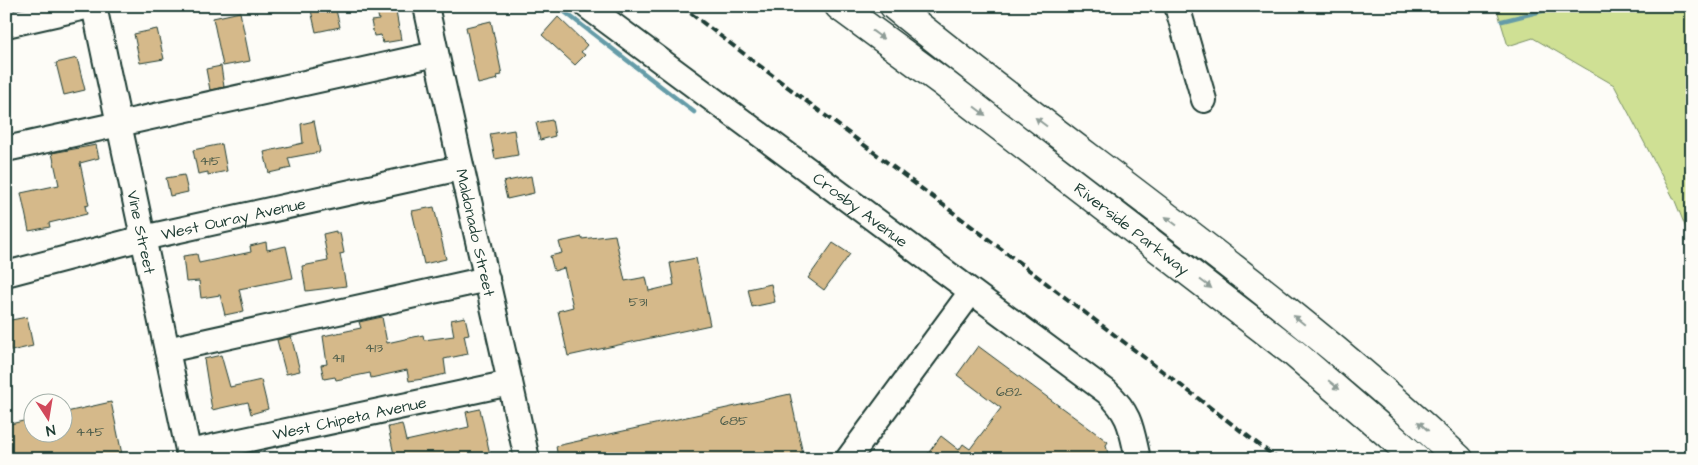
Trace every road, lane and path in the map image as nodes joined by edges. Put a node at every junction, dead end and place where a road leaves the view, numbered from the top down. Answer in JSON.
{"nodes":[{"id":1,"x":92,"y":6,"type":"edge"},
{"id":2,"x":426,"y":6,"type":"edge"},
{"id":3,"x":588,"y":6,"type":"edge"},
{"id":4,"x":839,"y":6,"type":"edge"},
{"id":5,"x":894,"y":6,"type":"edge"},
{"id":6,"x":1177,"y":6,"type":"edge"},
{"id":7,"x":6,"y":25,"type":"edge"},
{"id":8,"x":436,"y":54,"type":"junction"},
{"id":9,"x":1204,"y":100,"type":"dead end"},
{"id":10,"x":118,"y":124,"type":"junction"},
{"id":11,"x":6,"y":149,"type":"edge"},
{"id":12,"x":460,"y":168,"type":"junction"},
{"id":13,"x":143,"y":238,"type":"junction"},
{"id":14,"x":6,"y":274,"type":"edge"},
{"id":15,"x":488,"y":279,"type":"junction"},
{"id":16,"x":971,"y":292,"type":"junction"},
{"id":17,"x":166,"y":350,"type":"junction"},
{"id":18,"x":510,"y":383,"type":"junction"},
{"id":19,"x":189,"y":456,"type":"edge"},
{"id":20,"x":527,"y":459,"type":"edge"},
{"id":21,"x":848,"y":459,"type":"edge"},
{"id":22,"x":1138,"y":459,"type":"edge"},
{"id":23,"x":1417,"y":459,"type":"edge"},
{"id":24,"x":1459,"y":459,"type":"edge"}],
"edges":[{"from":1,"to":7,"type":"street"},
{"from":1,"to":10,"type":"street","name":"Vine Street"},
{"from":2,"to":8,"type":"street","name":"Maldonado Street"},
{"from":3,"to":16,"type":"street","name":"Crosby Avenue"},
{"from":4,"to":23,"type":"main road","name":"Riverside Parkway","one_way":true},
{"from":24,"to":5,"type":"main road","name":"Riverside Parkway","one_way":true},
{"from":6,"to":9,"type":"street"},
{"from":8,"to":10,"type":"street"},
{"from":8,"to":12,"type":"street","name":"Maldonado Street"},
{"from":10,"to":11,"type":"street"},
{"from":10,"to":13,"type":"street","name":"Vine Street"},
{"from":12,"to":13,"type":"street","name":"West Ouray Avenue"},
{"from":12,"to":15,"type":"street","name":"Maldonado Street"},
{"from":13,"to":14,"type":"street","name":"West Ouray Avenue"},
{"from":13,"to":17,"type":"street","name":"Vine Street"},
{"from":15,"to":17,"type":"street"},
{"from":15,"to":18,"type":"street","name":"Maldonado Street"},
{"from":16,"to":21,"type":"street"},
{"from":16,"to":22,"type":"street","name":"Crosby Avenue"},
{"from":17,"to":19,"type":"street","name":"Vine Street"},
{"from":18,"to":19,"type":"street","name":"West Chipeta Avenue"},
{"from":18,"to":20,"type":"street","name":"Maldonado Street"}]}
